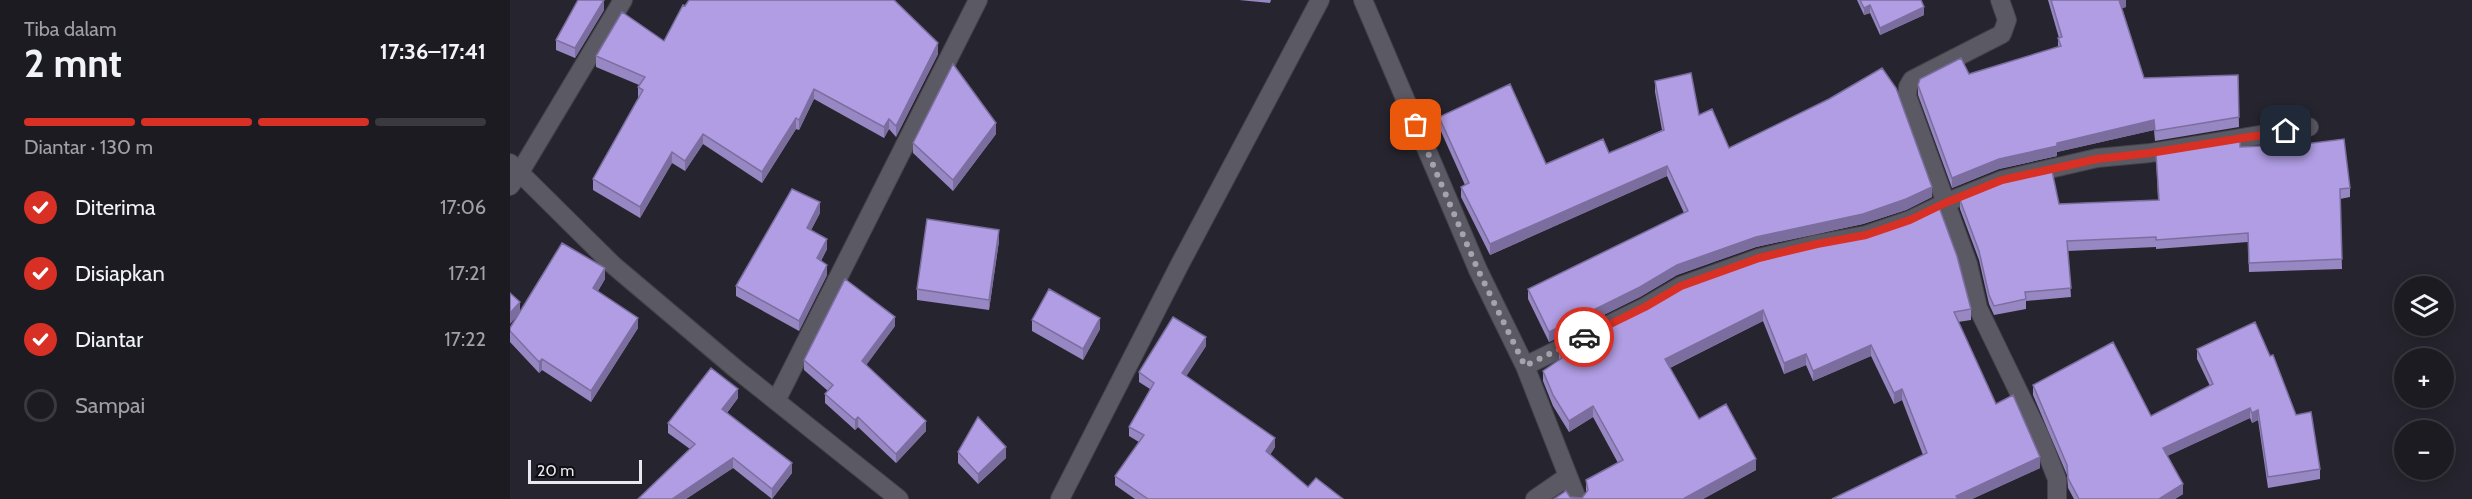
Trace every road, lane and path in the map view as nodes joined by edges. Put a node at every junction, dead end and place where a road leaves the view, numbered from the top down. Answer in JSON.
{"nodes":[{"id":1,"x":623,"y":0,"type":"edge"},
{"id":2,"x":978,"y":0,"type":"edge"},
{"id":3,"x":1320,"y":0,"type":"edge"},
{"id":4,"x":1363,"y":0,"type":"edge"},
{"id":5,"x":2000,"y":0,"type":"edge"},
{"id":6,"x":2309,"y":127,"type":"dead end"},
{"id":7,"x":513,"y":174,"type":"edge"},
{"id":8,"x":1945,"y":203,"type":"junction"},
{"id":9,"x":1525,"y":366,"type":"junction"},
{"id":10,"x":776,"y":401,"type":"junction"},
{"id":11,"x":1567,"y":477,"type":"junction"},
{"id":12,"x":899,"y":499,"type":"edge"},
{"id":13,"x":1060,"y":499,"type":"edge"},
{"id":14,"x":1535,"y":499,"type":"edge"},
{"id":15,"x":1577,"y":499,"type":"edge"},
{"id":16,"x":2057,"y":499,"type":"edge"}],
"edges":[{"from":1,"to":7,"type":"street"},
{"from":2,"to":10,"type":"street"},
{"from":3,"to":13,"type":"street"},
{"from":4,"to":9,"type":"street"},
{"from":5,"to":8,"type":"street"},
{"from":6,"to":8,"type":"street"},
{"from":7,"to":10,"type":"street"},
{"from":8,"to":9,"type":"street"},
{"from":8,"to":16,"type":"street"},
{"from":9,"to":11,"type":"street"},
{"from":10,"to":12,"type":"street"},
{"from":11,"to":14,"type":"street"},
{"from":11,"to":15,"type":"street"}]}
